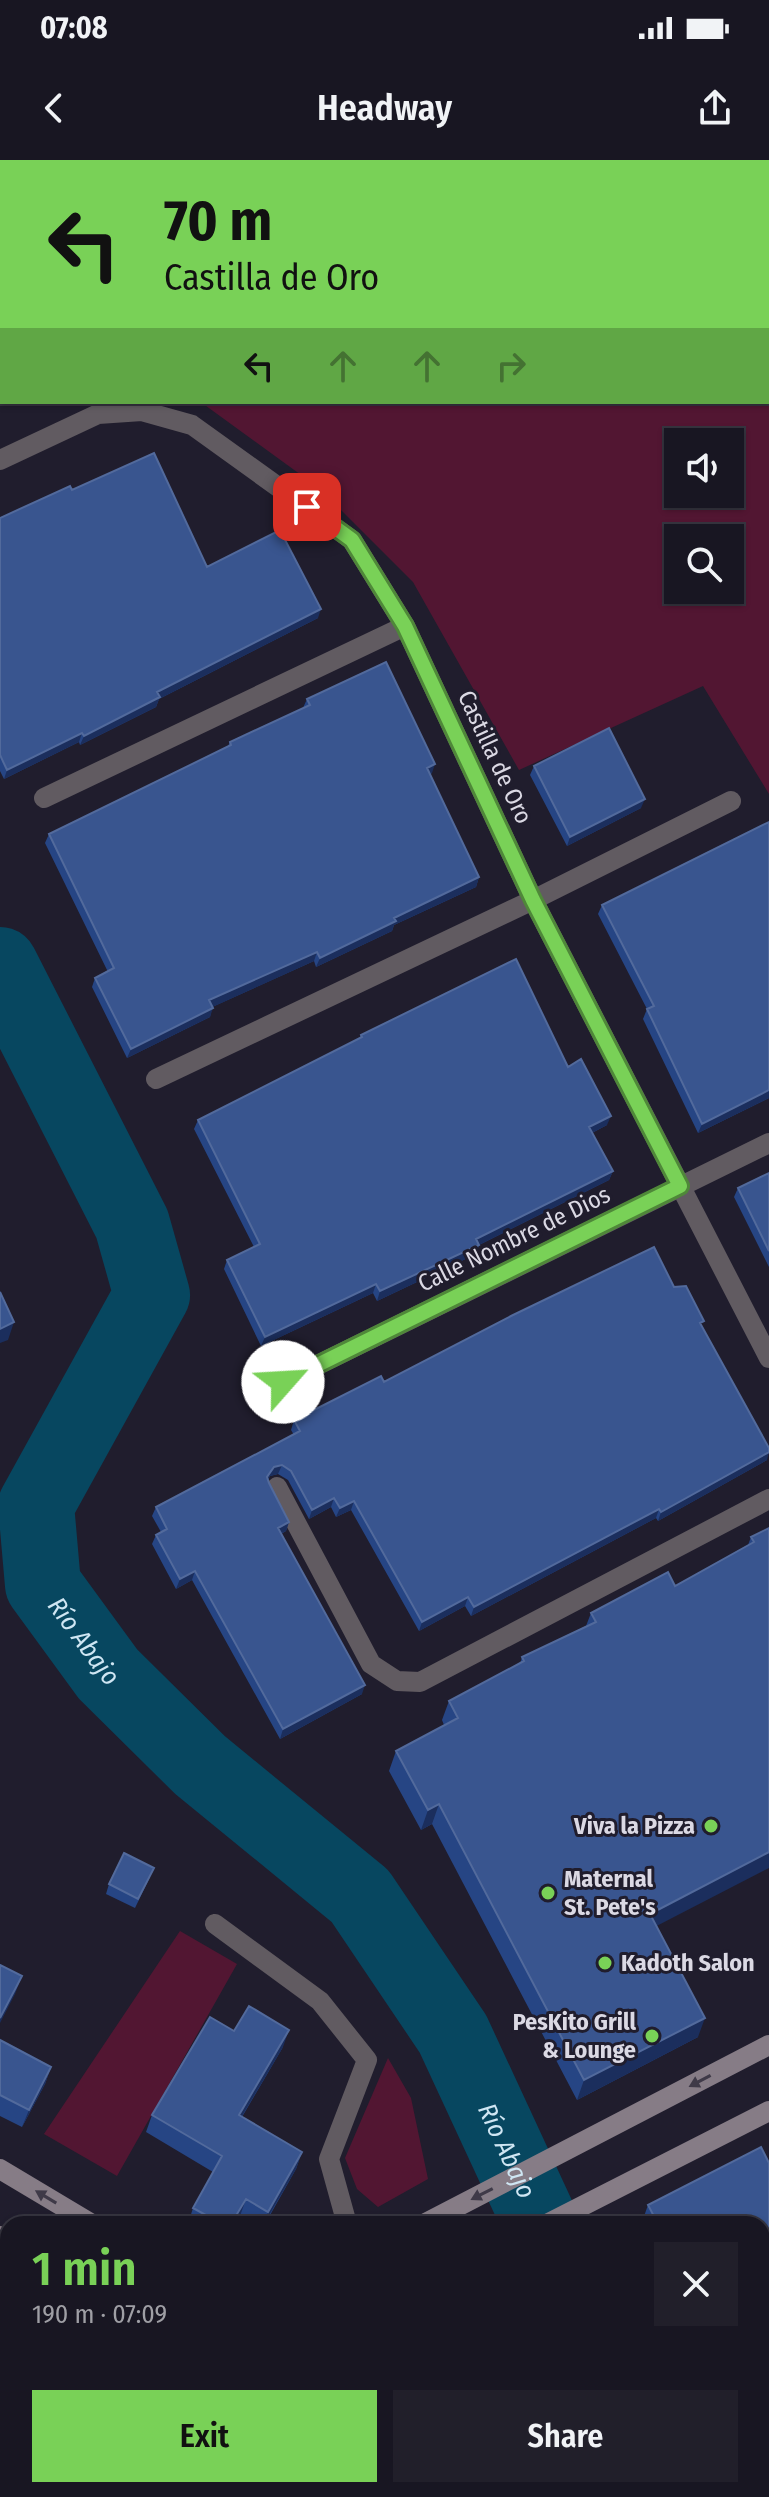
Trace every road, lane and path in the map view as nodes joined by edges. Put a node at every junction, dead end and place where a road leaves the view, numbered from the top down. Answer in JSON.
{"nodes":[{"id":1,"x":0,"y":460,"type":"edge"},
{"id":2,"x":405,"y":626,"type":"junction"},
{"id":3,"x":44,"y":798,"type":"dead end"},
{"id":4,"x":731,"y":801,"type":"dead end"},
{"id":5,"x":533,"y":900,"type":"junction"},
{"id":6,"x":156,"y":1079,"type":"dead end"},
{"id":7,"x":769,"y":1143,"type":"edge"},
{"id":8,"x":680,"y":1186,"type":"junction"},
{"id":9,"x":769,"y":1358,"type":"edge"},
{"id":10,"x":283,"y":1382,"type":"dead end"},
{"id":11,"x":277,"y":1487,"type":"dead end"},
{"id":12,"x":769,"y":1499,"type":"edge"},
{"id":13,"x":215,"y":1924,"type":"dead end"},
{"id":14,"x":769,"y":2045,"type":"edge"},
{"id":15,"x":769,"y":2111,"type":"edge"},
{"id":16,"x":0,"y":2169,"type":"edge"},
{"id":17,"x":79,"y":2216,"type":"edge"},
{"id":18,"x":345,"y":2216,"type":"edge"},
{"id":19,"x":440,"y":2216,"type":"edge"},
{"id":20,"x":563,"y":2216,"type":"edge"}],
"edges":[{"from":1,"to":2,"type":"street","name":"Castilla de Oro"},
{"from":2,"to":3,"type":"street"},
{"from":2,"to":5,"type":"street","name":"Castilla de Oro"},
{"from":4,"to":5,"type":"street"},
{"from":5,"to":6,"type":"street"},
{"from":5,"to":8,"type":"street","name":"Castilla de Oro"},
{"from":7,"to":8,"type":"street","name":"Calle Nombre de Dios"},
{"from":8,"to":9,"type":"street","name":"Castilla de Oro"},
{"from":8,"to":10,"type":"street","name":"Calle Nombre de Dios"},
{"from":11,"to":12,"type":"street"},
{"from":13,"to":18,"type":"street"},
{"from":14,"to":19,"type":"street","one_way":true},
{"from":15,"to":20,"type":"street"},
{"from":17,"to":16,"type":"street","one_way":true}]}
